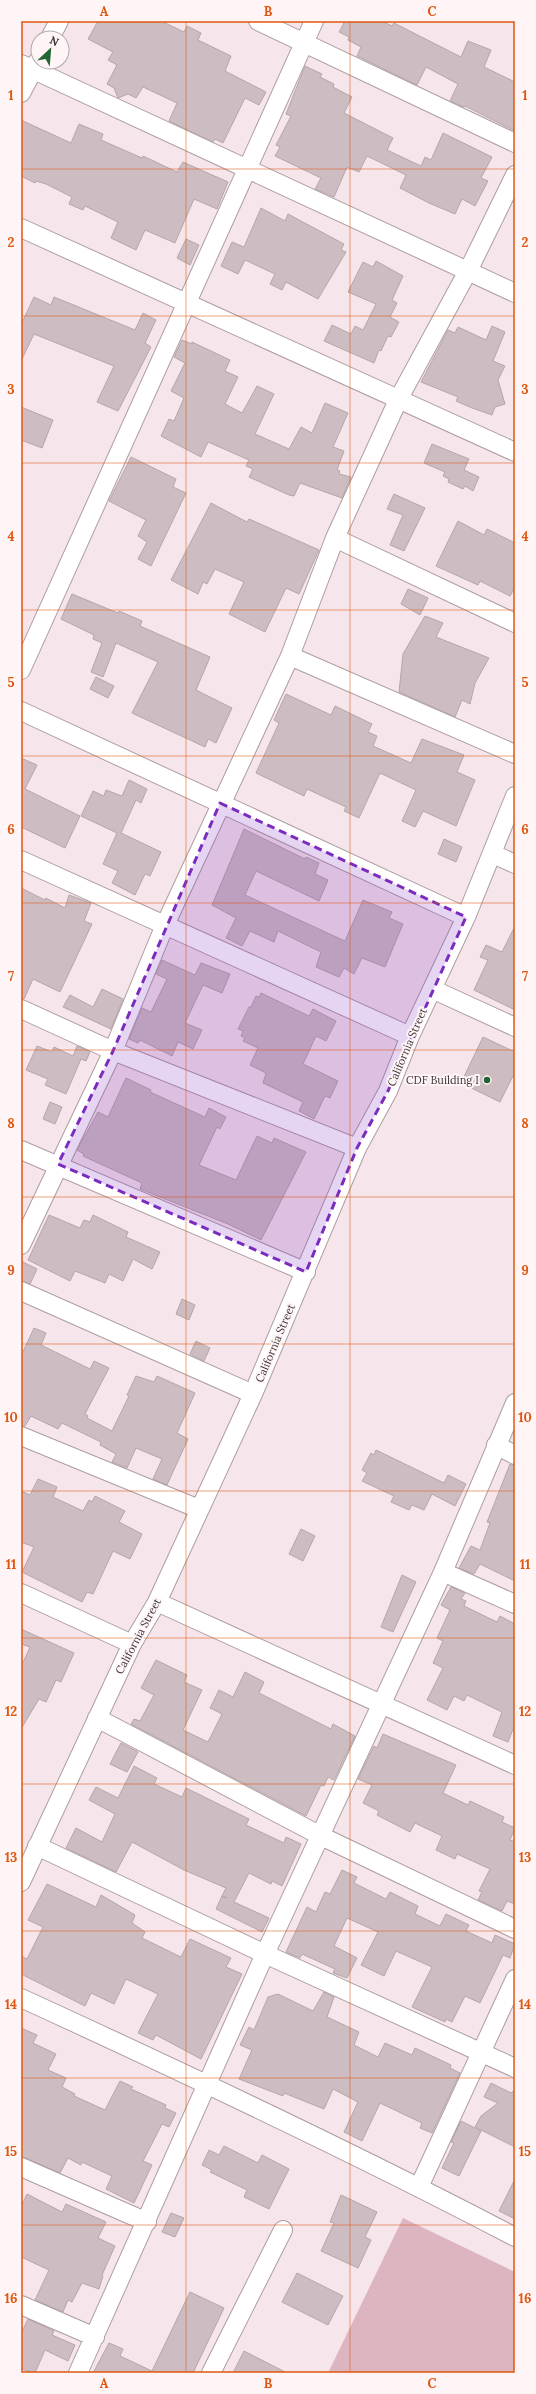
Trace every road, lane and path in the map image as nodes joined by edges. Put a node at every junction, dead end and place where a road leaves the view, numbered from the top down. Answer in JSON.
{"nodes":[{"id":1,"x":59,"y":21,"type":"edge"},
{"id":2,"x":258,"y":21,"type":"edge"},
{"id":3,"x":314,"y":21,"type":"edge"},
{"id":4,"x":54,"y":30,"type":"edge"},
{"id":5,"x":30,"y":68,"type":"edge"},
{"id":6,"x":42,"y":70,"type":"edge"},
{"id":7,"x":21,"y":93,"type":"edge"},
{"id":8,"x":515,"y":143,"type":"edge"},
{"id":9,"x":515,"y":175,"type":"edge"},
{"id":10,"x":21,"y":228,"type":"edge"},
{"id":11,"x":468,"y":271,"type":"junction"},
{"id":12,"x":515,"y":294,"type":"edge"},
{"id":13,"x":400,"y":398,"type":"junction"},
{"id":14,"x":515,"y":452,"type":"edge"},
{"id":15,"x":335,"y":538,"type":"junction"},
{"id":16,"x":515,"y":623,"type":"edge"},
{"id":17,"x":290,"y":656,"type":"junction"},
{"id":18,"x":21,"y":670,"type":"edge"},
{"id":19,"x":21,"y":711,"type":"edge"},
{"id":20,"x":515,"y":754,"type":"edge"},
{"id":21,"x":515,"y":796,"type":"edge"},
{"id":22,"x":220,"y":803,"type":"junction"},
{"id":23,"x":493,"y":854,"type":"junction"},
{"id":24,"x":21,"y":860,"type":"edge"},
{"id":25,"x":515,"y":864,"type":"edge"},
{"id":26,"x":466,"y":917,"type":"junction"},
{"id":27,"x":165,"y":925,"type":"junction"},
{"id":28,"x":432,"y":989,"type":"junction"},
{"id":29,"x":21,"y":1009,"type":"edge"},
{"id":30,"x":515,"y":1027,"type":"edge"},
{"id":31,"x":410,"y":1036,"type":"junction"},
{"id":32,"x":113,"y":1051,"type":"junction"},
{"id":33,"x":357,"y":1148,"type":"junction"},
{"id":34,"x":21,"y":1150,"type":"edge"},
{"id":35,"x":58,"y":1164,"type":"junction"},
{"id":36,"x":21,"y":1245,"type":"edge"},
{"id":37,"x":306,"y":1272,"type":"junction"},
{"id":38,"x":21,"y":1291,"type":"edge"},
{"id":39,"x":254,"y":1394,"type":"junction"},
{"id":40,"x":515,"y":1403,"type":"edge"},
{"id":41,"x":21,"y":1436,"type":"edge"},
{"id":42,"x":496,"y":1445,"type":"junction"},
{"id":43,"x":515,"y":1455,"type":"edge"},
{"id":44,"x":199,"y":1509,"type":"junction"},
{"id":45,"x":443,"y":1572,"type":"junction"},
{"id":46,"x":21,"y":1593,"type":"edge"},
{"id":47,"x":157,"y":1602,"type":"junction"},
{"id":48,"x":515,"y":1604,"type":"edge"},
{"id":49,"x":132,"y":1644,"type":"junction"},
{"id":50,"x":382,"y":1704,"type":"junction"},
{"id":51,"x":97,"y":1718,"type":"junction"},
{"id":52,"x":515,"y":1765,"type":"edge"},
{"id":53,"x":321,"y":1836,"type":"junction"},
{"id":54,"x":37,"y":1846,"type":"junction"},
{"id":55,"x":21,"y":1882,"type":"edge"},
{"id":56,"x":515,"y":1929,"type":"edge"},
{"id":57,"x":265,"y":1954,"type":"junction"},
{"id":58,"x":515,"y":1979,"type":"edge"},
{"id":59,"x":21,"y":1998,"type":"edge"},
{"id":60,"x":481,"y":2053,"type":"junction"},
{"id":61,"x":515,"y":2068,"type":"edge"},
{"id":62,"x":207,"y":2083,"type":"junction"},
{"id":63,"x":21,"y":2167,"type":"edge"},
{"id":64,"x":419,"y":2187,"type":"junction"},
{"id":65,"x":147,"y":2222,"type":"junction"},
{"id":66,"x":282,"y":2230,"type":"dead end"},
{"id":67,"x":515,"y":2237,"type":"edge"},
{"id":68,"x":21,"y":2305,"type":"edge"},
{"id":69,"x":95,"y":2337,"type":"junction"},
{"id":70,"x":78,"y":2373,"type":"edge"},
{"id":71,"x":211,"y":2373,"type":"edge"}],
"edges":[{"from":1,"to":4,"type":"street"},
{"from":2,"to":8,"type":"street"},
{"from":3,"to":18,"type":"street"},
{"from":5,"to":7,"type":"street"},
{"from":6,"to":11,"type":"street"},
{"from":9,"to":11,"type":"street"},
{"from":10,"to":13,"type":"street"},
{"from":11,"to":12,"type":"street"},
{"from":11,"to":13,"type":"street"},
{"from":13,"to":14,"type":"street"},
{"from":13,"to":15,"type":"street"},
{"from":15,"to":16,"type":"street"},
{"from":15,"to":17,"type":"street"},
{"from":17,"to":20,"type":"street"},
{"from":17,"to":22,"type":"street"},
{"from":19,"to":22,"type":"street"},
{"from":21,"to":23,"type":"street","name":"California Street"},
{"from":22,"to":26,"type":"street"},
{"from":22,"to":27,"type":"street"},
{"from":23,"to":25,"type":"street"},
{"from":23,"to":26,"type":"street","name":"California Street"},
{"from":24,"to":27,"type":"street"},
{"from":26,"to":28,"type":"street","name":"California Street"},
{"from":27,"to":31,"type":"street"},
{"from":27,"to":32,"type":"street"},
{"from":28,"to":30,"type":"street"},
{"from":28,"to":31,"type":"street","name":"California Street"},
{"from":29,"to":32,"type":"street"},
{"from":31,"to":33,"type":"street","name":"California Street"},
{"from":32,"to":33,"type":"street"},
{"from":32,"to":35,"type":"street"},
{"from":33,"to":37,"type":"street","name":"California Street"},
{"from":34,"to":35,"type":"street"},
{"from":35,"to":36,"type":"street"},
{"from":35,"to":37,"type":"street"},
{"from":37,"to":39,"type":"street","name":"California Street"},
{"from":38,"to":39,"type":"street"},
{"from":39,"to":44,"type":"street","name":"California Street"},
{"from":40,"to":42,"type":"street"},
{"from":41,"to":44,"type":"street"},
{"from":42,"to":43,"type":"street"},
{"from":42,"to":45,"type":"street"},
{"from":44,"to":47,"type":"street","name":"California Street"},
{"from":45,"to":48,"type":"street"},
{"from":45,"to":50,"type":"street"},
{"from":46,"to":49,"type":"street"},
{"from":47,"to":49,"type":"street","name":"California Street"},
{"from":47,"to":50,"type":"street"},
{"from":49,"to":51,"type":"street","name":"California Street"},
{"from":50,"to":52,"type":"street"},
{"from":50,"to":53,"type":"street"},
{"from":51,"to":53,"type":"street"},
{"from":51,"to":54,"type":"street","name":"California Street"},
{"from":53,"to":56,"type":"street"},
{"from":53,"to":57,"type":"street"},
{"from":54,"to":55,"type":"street","name":"California Street"},
{"from":54,"to":57,"type":"street"},
{"from":57,"to":60,"type":"street"},
{"from":57,"to":62,"type":"street"},
{"from":58,"to":60,"type":"street"},
{"from":59,"to":62,"type":"street"},
{"from":60,"to":61,"type":"street"},
{"from":60,"to":64,"type":"street"},
{"from":62,"to":64,"type":"street"},
{"from":62,"to":65,"type":"street"},
{"from":63,"to":65,"type":"street"},
{"from":64,"to":67,"type":"street"},
{"from":65,"to":69,"type":"street"},
{"from":66,"to":71,"type":"street"},
{"from":68,"to":69,"type":"street"},
{"from":69,"to":70,"type":"street"}]}
